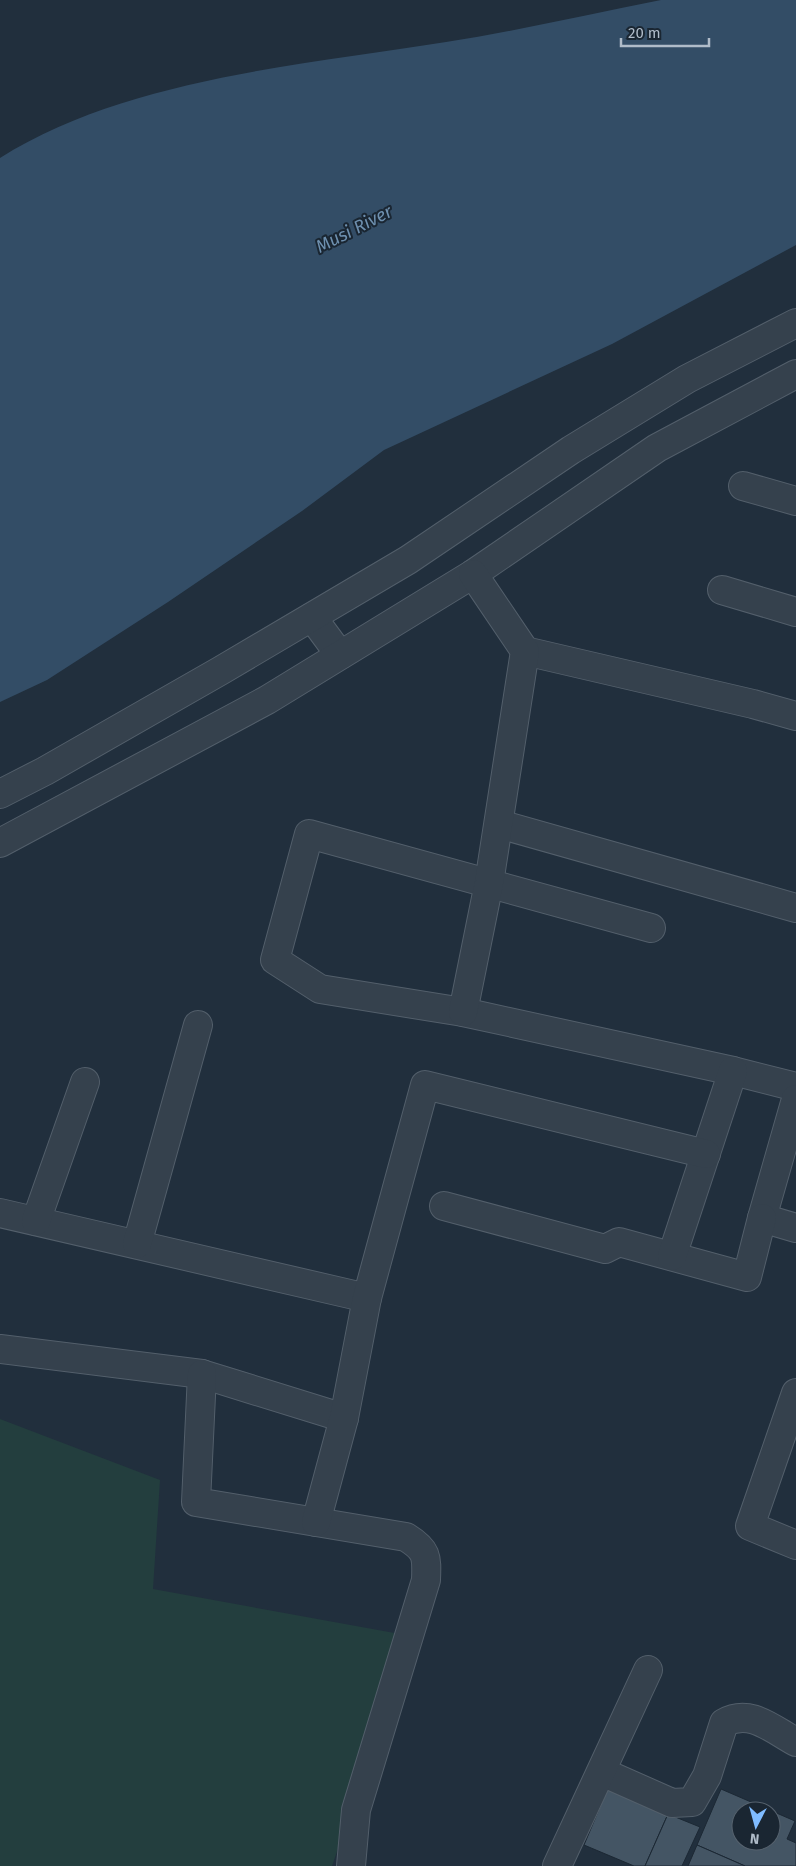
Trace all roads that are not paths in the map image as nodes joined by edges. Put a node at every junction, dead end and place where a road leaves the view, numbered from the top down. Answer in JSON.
{"nodes":[{"id":1,"x":796,"y":323,"type":"edge"},
{"id":2,"x":796,"y":374,"type":"edge"},
{"id":3,"x":743,"y":486,"type":"dead end"},
{"id":4,"x":796,"y":501,"type":"edge"},
{"id":5,"x":473,"y":574,"type":"junction"},
{"id":6,"x":722,"y":590,"type":"dead end"},
{"id":7,"x":796,"y":612,"type":"edge"},
{"id":8,"x":312,"y":617,"type":"junction"},
{"id":9,"x":526,"y":651,"type":"junction"},
{"id":10,"x":340,"y":655,"type":"junction"},
{"id":11,"x":796,"y":716,"type":"edge"},
{"id":12,"x":0,"y":794,"type":"edge"},
{"id":13,"x":499,"y":824,"type":"junction"},
{"id":14,"x":0,"y":843,"type":"edge"},
{"id":15,"x":489,"y":883,"type":"junction"},
{"id":16,"x":796,"y":908,"type":"edge"},
{"id":17,"x":651,"y":928,"type":"dead end"},
{"id":18,"x":463,"y":1012,"type":"junction"},
{"id":19,"x":198,"y":1025,"type":"dead end"},
{"id":20,"x":733,"y":1071,"type":"junction"},
{"id":21,"x":85,"y":1082,"type":"dead end"},
{"id":22,"x":796,"y":1087,"type":"edge"},
{"id":23,"x":796,"y":1100,"type":"edge"},
{"id":24,"x":791,"y":1133,"type":"edge"},
{"id":25,"x":706,"y":1154,"type":"junction"},
{"id":26,"x":444,"y":1206,"type":"dead end"},
{"id":27,"x":0,"y":1213,"type":"edge"},
{"id":28,"x":762,"y":1218,"type":"junction"},
{"id":29,"x":36,"y":1221,"type":"junction"},
{"id":30,"x":796,"y":1228,"type":"edge"},
{"id":31,"x":136,"y":1244,"type":"junction"},
{"id":32,"x":672,"y":1256,"type":"junction"},
{"id":33,"x":367,"y":1298,"type":"junction"},
{"id":34,"x":0,"y":1349,"type":"edge"},
{"id":35,"x":202,"y":1374,"type":"junction"},
{"id":36,"x":796,"y":1393,"type":"edge"},
{"id":37,"x":344,"y":1418,"type":"junction"},
{"id":38,"x":316,"y":1522,"type":"junction"},
{"id":39,"x":796,"y":1545,"type":"edge"},
{"id":40,"x":648,"y":1670,"type":"dead end"},
{"id":41,"x":796,"y":1742,"type":"edge"},
{"id":42,"x":602,"y":1772,"type":"junction"},
{"id":43,"x":351,"y":1866,"type":"edge"},
{"id":44,"x":557,"y":1866,"type":"edge"}],
"edges":[{"from":1,"to":8,"type":"street"},
{"from":2,"to":5,"type":"street"},
{"from":3,"to":4,"type":"street"},
{"from":5,"to":9,"type":"street"},
{"from":5,"to":10,"type":"street"},
{"from":6,"to":7,"type":"street"},
{"from":8,"to":10,"type":"street"},
{"from":8,"to":12,"type":"street"},
{"from":9,"to":11,"type":"street"},
{"from":9,"to":13,"type":"street"},
{"from":10,"to":14,"type":"street"},
{"from":13,"to":15,"type":"street"},
{"from":13,"to":16,"type":"street"},
{"from":15,"to":17,"type":"street"},
{"from":15,"to":18,"type":"street"},
{"from":15,"to":18,"type":"street"},
{"from":18,"to":20,"type":"street"},
{"from":19,"to":31,"type":"street"},
{"from":20,"to":22,"type":"street"},
{"from":20,"to":25,"type":"street"},
{"from":21,"to":29,"type":"street"},
{"from":23,"to":24,"type":"street"},
{"from":24,"to":28,"type":"street"},
{"from":25,"to":32,"type":"street"},
{"from":25,"to":33,"type":"street"},
{"from":26,"to":32,"type":"street"},
{"from":27,"to":29,"type":"street"},
{"from":28,"to":30,"type":"street"},
{"from":28,"to":32,"type":"street"},
{"from":29,"to":31,"type":"street"},
{"from":31,"to":33,"type":"street"},
{"from":33,"to":37,"type":"street"},
{"from":34,"to":35,"type":"street"},
{"from":35,"to":37,"type":"street"},
{"from":35,"to":38,"type":"street"},
{"from":36,"to":39,"type":"street"},
{"from":37,"to":38,"type":"street"},
{"from":38,"to":43,"type":"street"},
{"from":40,"to":42,"type":"street"},
{"from":41,"to":42,"type":"street"},
{"from":42,"to":44,"type":"street"}]}
